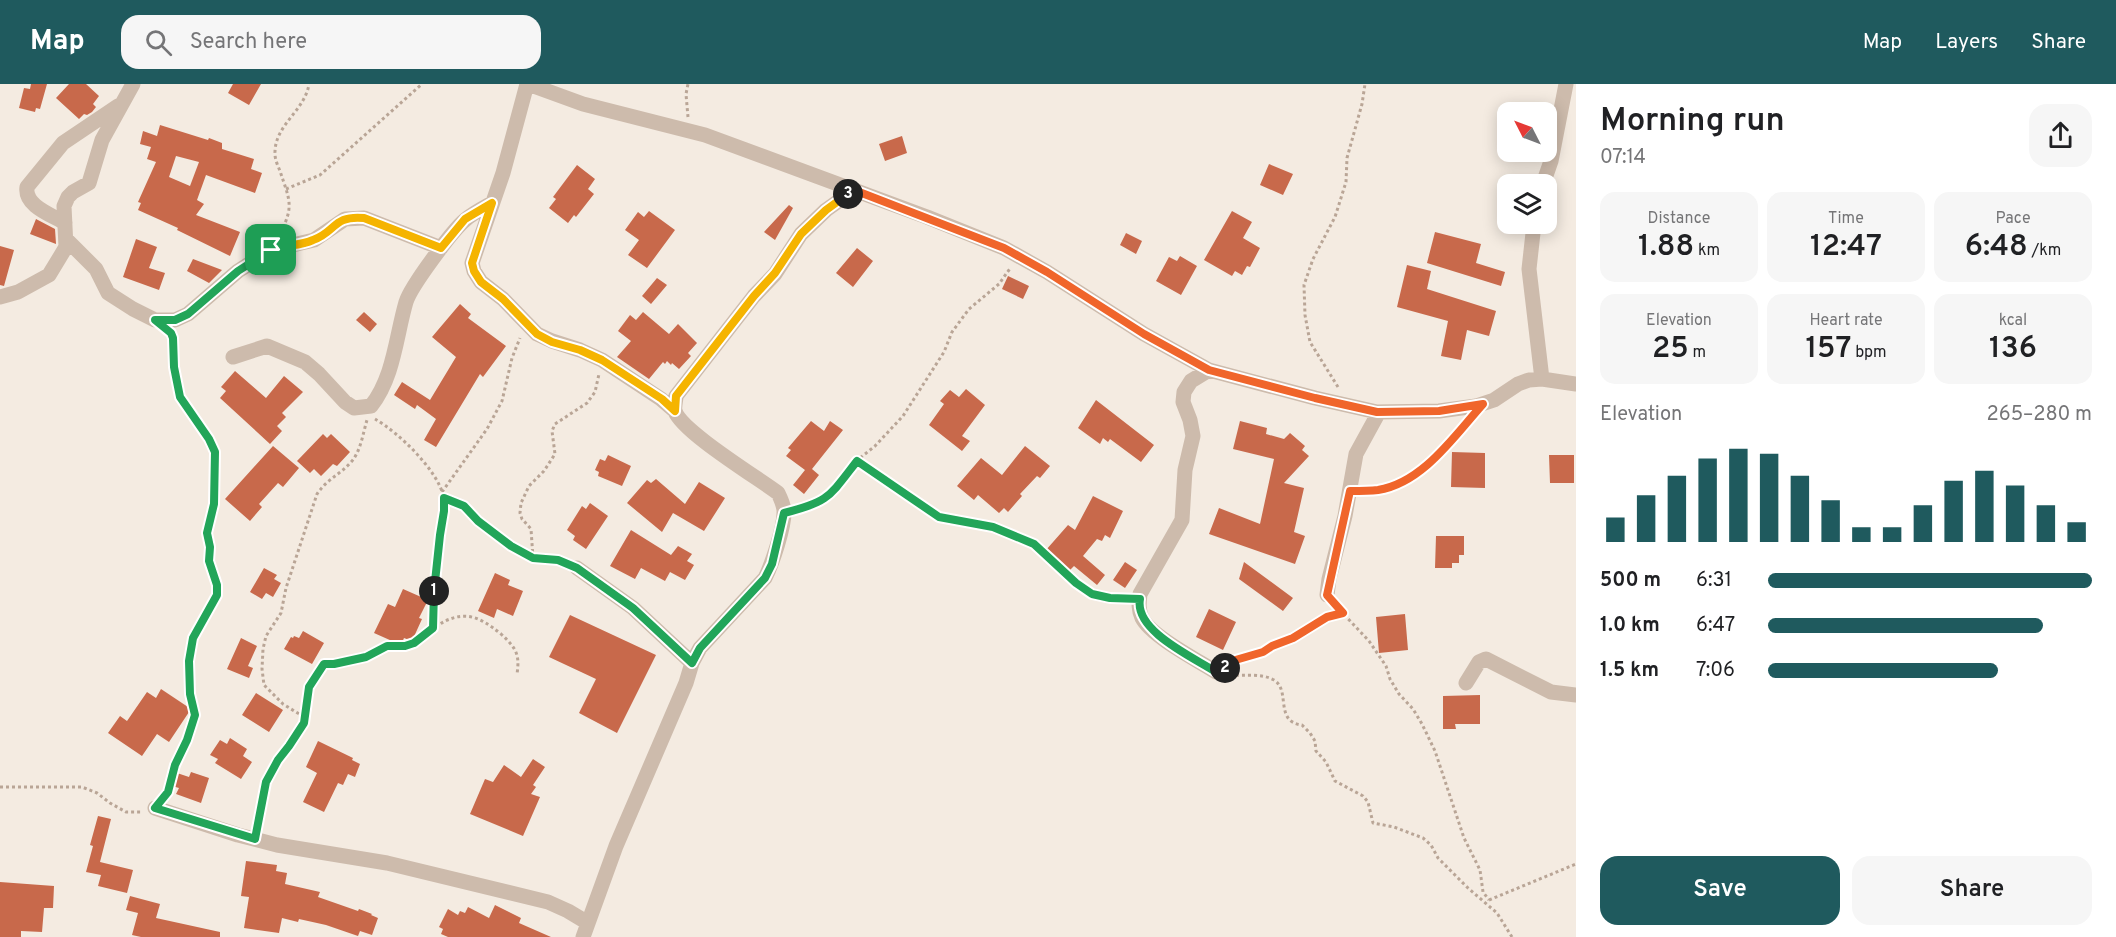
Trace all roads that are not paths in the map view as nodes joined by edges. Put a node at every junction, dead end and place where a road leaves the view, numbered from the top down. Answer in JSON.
{"nodes":[{"id":1,"x":133,"y":84,"type":"edge"},
{"id":2,"x":527,"y":84,"type":"edge"},
{"id":3,"x":1566,"y":84,"type":"edge"},
{"id":4,"x":121,"y":104,"type":"junction"},
{"id":5,"x":1546,"y":174,"type":"edge"},
{"id":6,"x":854,"y":190,"type":"junction"},
{"id":7,"x":492,"y":203,"type":"junction"},
{"id":8,"x":65,"y":223,"type":"junction"},
{"id":9,"x":1533,"y":234,"type":"edge"},
{"id":10,"x":66,"y":240,"type":"junction"},
{"id":11,"x":441,"y":248,"type":"junction"},
{"id":12,"x":0,"y":297,"type":"edge"},
{"id":13,"x":232,"y":357,"type":"dead end"},
{"id":14,"x":1209,"y":370,"type":"junction"},
{"id":15,"x":1542,"y":379,"type":"junction"},
{"id":16,"x":1572,"y":380,"type":"edge"},
{"id":17,"x":675,"y":411,"type":"junction"},
{"id":18,"x":1379,"y":412,"type":"junction"},
{"id":19,"x":577,"y":568,"type":"road end"},
{"id":20,"x":1327,"y":595,"type":"road end"},
{"id":21,"x":692,"y":663,"type":"junction"},
{"id":22,"x":1218,"y":673,"type":"road end"},
{"id":23,"x":1466,"y":683,"type":"dead end"},
{"id":24,"x":1576,"y":695,"type":"edge"},
{"id":25,"x":155,"y":808,"type":"road end"},
{"id":26,"x":585,"y":930,"type":"edge"}],
"edges":[{"from":1,"to":4,"type":"street"},
{"from":2,"to":6,"type":"street"},
{"from":2,"to":7,"type":"street"},
{"from":3,"to":5,"type":"street"},
{"from":4,"to":8,"type":"street"},
{"from":4,"to":8,"type":"street"},
{"from":6,"to":14,"type":"street"},
{"from":6,"to":17,"type":"street"},
{"from":7,"to":11,"type":"street"},
{"from":7,"to":17,"type":"street"},
{"from":8,"to":10,"type":"street"},
{"from":9,"to":15,"type":"street"},
{"from":10,"to":11,"type":"street"},
{"from":10,"to":12,"type":"street"},
{"from":11,"to":13,"type":"street"},
{"from":14,"to":18,"type":"street"},
{"from":14,"to":22,"type":"street"},
{"from":15,"to":16,"type":"street"},
{"from":15,"to":18,"type":"street"},
{"from":17,"to":21,"type":"street"},
{"from":18,"to":20,"type":"street"},
{"from":19,"to":21,"type":"street"},
{"from":21,"to":26,"type":"street"},
{"from":23,"to":24,"type":"street"},
{"from":25,"to":26,"type":"street"}]}
